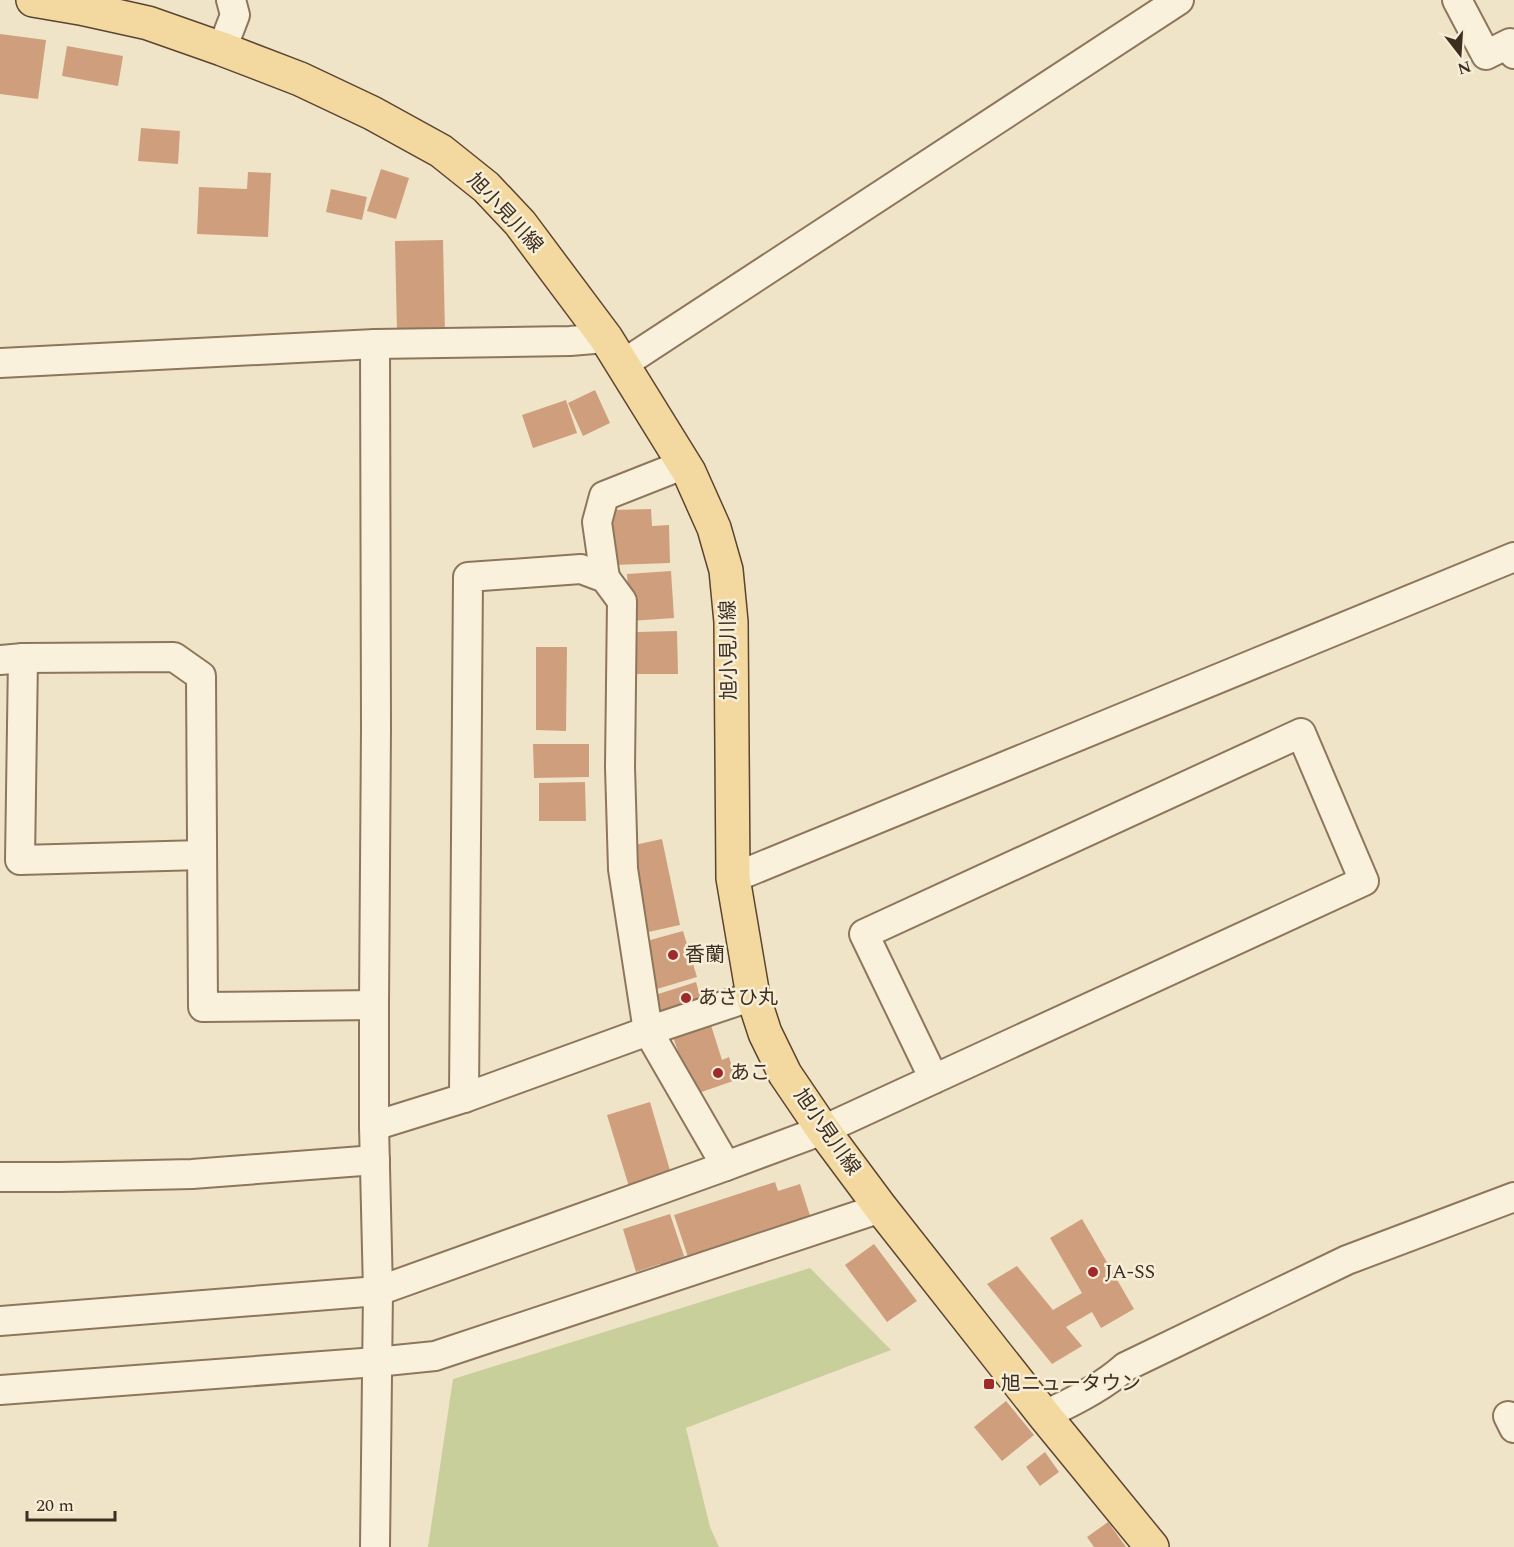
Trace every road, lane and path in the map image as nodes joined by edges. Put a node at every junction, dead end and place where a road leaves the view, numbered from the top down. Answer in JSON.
{"nodes":[{"id":1,"x":33,"y":0,"type":"edge"},
{"id":2,"x":231,"y":0,"type":"edge"},
{"id":3,"x":1179,"y":0,"type":"edge"},
{"id":4,"x":1457,"y":0,"type":"edge"},
{"id":5,"x":222,"y":49,"type":"junction"},
{"id":6,"x":1514,"y":54,"type":"edge"},
{"id":7,"x":375,"y":344,"type":"junction"},
{"id":8,"x":614,"y":351,"type":"junction"},
{"id":9,"x":0,"y":363,"type":"edge"},
{"id":10,"x":685,"y":464,"type":"junction"},
{"id":11,"x":1514,"y":557,"type":"edge"},
{"id":12,"x":605,"y":578,"type":"junction"},
{"id":13,"x":11,"y":659,"type":"edge"},
{"id":14,"x":202,"y":855,"type":"junction"},
{"id":15,"x":733,"y":878,"type":"junction"},
{"id":16,"x":753,"y":996,"type":"junction"},
{"id":17,"x":374,"y":1005,"type":"junction"},
{"id":18,"x":648,"y":1031,"type":"junction"},
{"id":19,"x":934,"y":1079,"type":"junction"},
{"id":20,"x":464,"y":1098,"type":"junction"},
{"id":21,"x":374,"y":1126,"type":"junction"},
{"id":22,"x":824,"y":1130,"type":"junction"},
{"id":23,"x":375,"y":1160,"type":"junction"},
{"id":24,"x":726,"y":1166,"type":"junction"},
{"id":25,"x":0,"y":1177,"type":"edge"},
{"id":26,"x":1514,"y":1197,"type":"edge"},
{"id":27,"x":881,"y":1209,"type":"junction"},
{"id":28,"x":378,"y":1291,"type":"junction"},
{"id":29,"x":0,"y":1321,"type":"edge"},
{"id":30,"x":376,"y":1362,"type":"junction"},
{"id":31,"x":0,"y":1390,"type":"edge"},
{"id":32,"x":1044,"y":1415,"type":"junction"},
{"id":33,"x":375,"y":1547,"type":"edge"},
{"id":34,"x":1152,"y":1547,"type":"edge"}],
"edges":[{"from":1,"to":5,"type":"main road","name":"旭小見川線"},
{"from":2,"to":5,"type":"street"},
{"from":3,"to":8,"type":"street"},
{"from":4,"to":6,"type":"street"},
{"from":5,"to":8,"type":"main road","name":"旭小見川線"},
{"from":7,"to":8,"type":"street"},
{"from":7,"to":9,"type":"street"},
{"from":7,"to":17,"type":"street"},
{"from":8,"to":10,"type":"main road","name":"旭小見川線"},
{"from":10,"to":12,"type":"street"},
{"from":10,"to":15,"type":"main road","name":"旭小見川線"},
{"from":11,"to":15,"type":"street"},
{"from":12,"to":18,"type":"street"},
{"from":12,"to":20,"type":"street"},
{"from":13,"to":14,"type":"street"},
{"from":13,"to":14,"type":"street"},
{"from":14,"to":17,"type":"street"},
{"from":15,"to":16,"type":"main road","name":"旭小見川線"},
{"from":16,"to":18,"type":"street"},
{"from":16,"to":22,"type":"main road","name":"旭小見川線"},
{"from":17,"to":21,"type":"street"},
{"from":18,"to":20,"type":"street"},
{"from":18,"to":24,"type":"street"},
{"from":19,"to":19,"type":"street"},
{"from":19,"to":22,"type":"street"},
{"from":20,"to":21,"type":"street"},
{"from":21,"to":23,"type":"street"},
{"from":22,"to":24,"type":"street"},
{"from":22,"to":27,"type":"main road","name":"旭小見川線"},
{"from":23,"to":25,"type":"street"},
{"from":23,"to":28,"type":"street"},
{"from":24,"to":28,"type":"street"},
{"from":26,"to":32,"type":"street"},
{"from":27,"to":30,"type":"street"},
{"from":27,"to":32,"type":"main road","name":"旭小見川線"},
{"from":28,"to":29,"type":"street"},
{"from":28,"to":30,"type":"street"},
{"from":30,"to":31,"type":"street"},
{"from":30,"to":33,"type":"street"},
{"from":32,"to":34,"type":"main road","name":"旭小見川線"}]}
